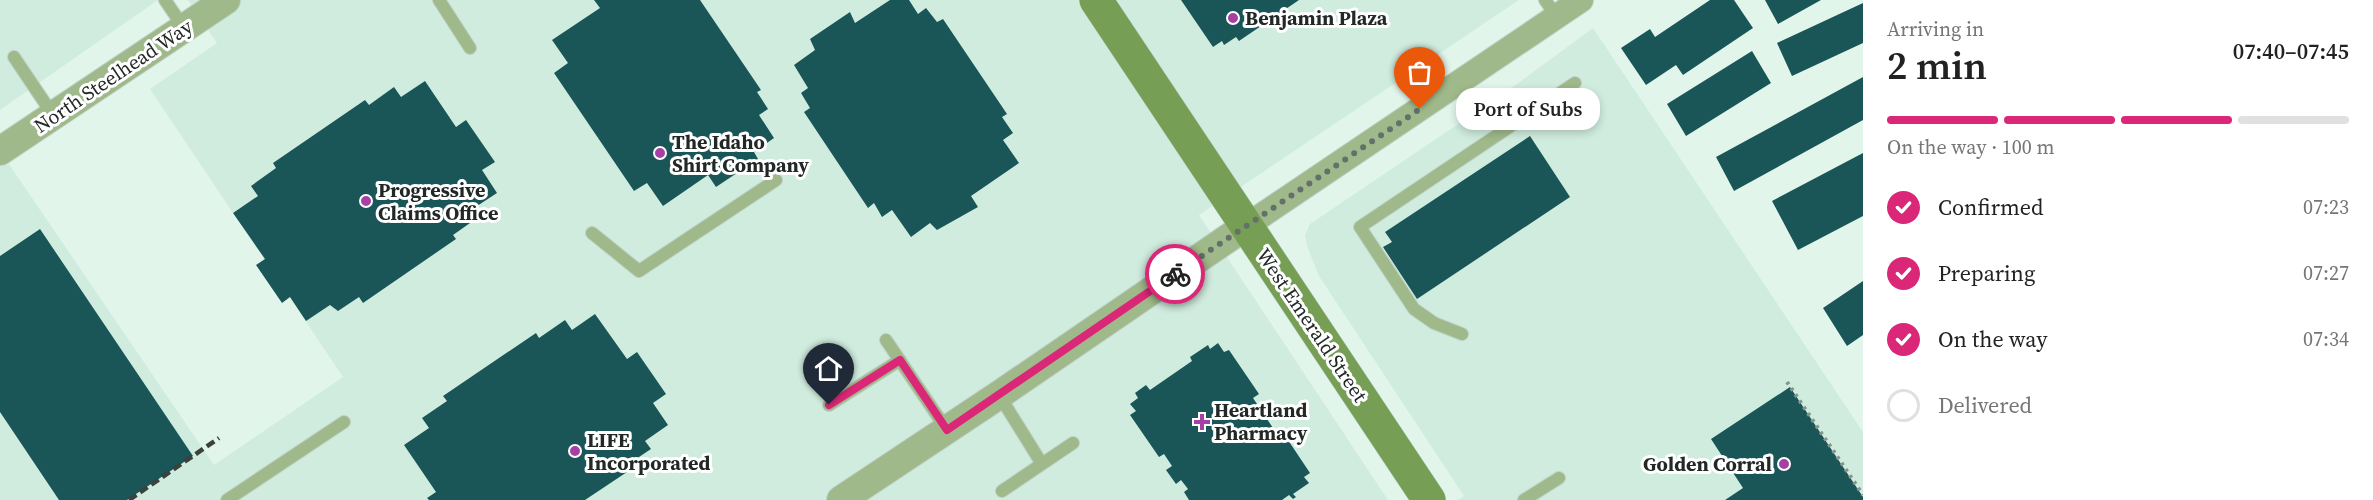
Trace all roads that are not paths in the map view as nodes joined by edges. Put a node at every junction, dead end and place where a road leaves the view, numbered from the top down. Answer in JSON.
{"nodes":[{"id":1,"x":165,"y":0,"type":"edge"},
{"id":2,"x":226,"y":0,"type":"edge"},
{"id":3,"x":439,"y":0,"type":"edge"},
{"id":4,"x":1096,"y":0,"type":"edge"},
{"id":5,"x":1581,"y":0,"type":"edge"},
{"id":6,"x":1551,"y":8,"type":"edge"},
{"id":7,"x":184,"y":28,"type":"junction"},
{"id":8,"x":470,"y":48,"type":"dead end"},
{"id":9,"x":14,"y":57,"type":"dead end"},
{"id":10,"x":1575,"y":83,"type":"dead end"},
{"id":11,"x":53,"y":116,"type":"junction"},
{"id":12,"x":0,"y":151,"type":"edge"},
{"id":13,"x":776,"y":180,"type":"dead end"},
{"id":14,"x":1246,"y":226,"type":"junction"},
{"id":15,"x":592,"y":233,"type":"dead end"},
{"id":16,"x":1462,"y":333,"type":"dead end"},
{"id":17,"x":886,"y":340,"type":"dead end"},
{"id":18,"x":900,"y":360,"type":"junction"},
{"id":19,"x":999,"y":395,"type":"junction"},
{"id":20,"x":829,"y":405,"type":"dead end"},
{"id":21,"x":344,"y":423,"type":"dead end"},
{"id":22,"x":947,"y":430,"type":"junction"},
{"id":23,"x":1073,"y":443,"type":"dead end"},
{"id":24,"x":1042,"y":464,"type":"junction"},
{"id":25,"x":1559,"y":478,"type":"dead end"},
{"id":26,"x":1002,"y":491,"type":"dead end"},
{"id":27,"x":227,"y":500,"type":"edge"},
{"id":28,"x":841,"y":500,"type":"edge"},
{"id":29,"x":1429,"y":500,"type":"edge"},
{"id":30,"x":1524,"y":500,"type":"edge"}],
"edges":[{"from":1,"to":7,"type":"lane"},
{"from":2,"to":7,"type":"street","name":"North Steelhead Way"},
{"from":3,"to":8,"type":"lane"},
{"from":4,"to":14,"type":"main road","name":"West Emerald Street"},
{"from":5,"to":6,"type":"street"},
{"from":6,"to":14,"type":"street"},
{"from":7,"to":11,"type":"street","name":"North Steelhead Way"},
{"from":9,"to":11,"type":"lane"},
{"from":10,"to":16,"type":"lane"},
{"from":11,"to":12,"type":"street","name":"North Steelhead Way"},
{"from":13,"to":15,"type":"lane"},
{"from":14,"to":19,"type":"street"},
{"from":14,"to":29,"type":"main road","name":"West Emerald Street"},
{"from":17,"to":18,"type":"lane"},
{"from":18,"to":20,"type":"lane"},
{"from":18,"to":22,"type":"lane"},
{"from":19,"to":22,"type":"street"},
{"from":19,"to":24,"type":"lane"},
{"from":21,"to":27,"type":"lane"},
{"from":22,"to":28,"type":"street"},
{"from":23,"to":24,"type":"lane"},
{"from":24,"to":26,"type":"lane"},
{"from":25,"to":30,"type":"lane"}]}
